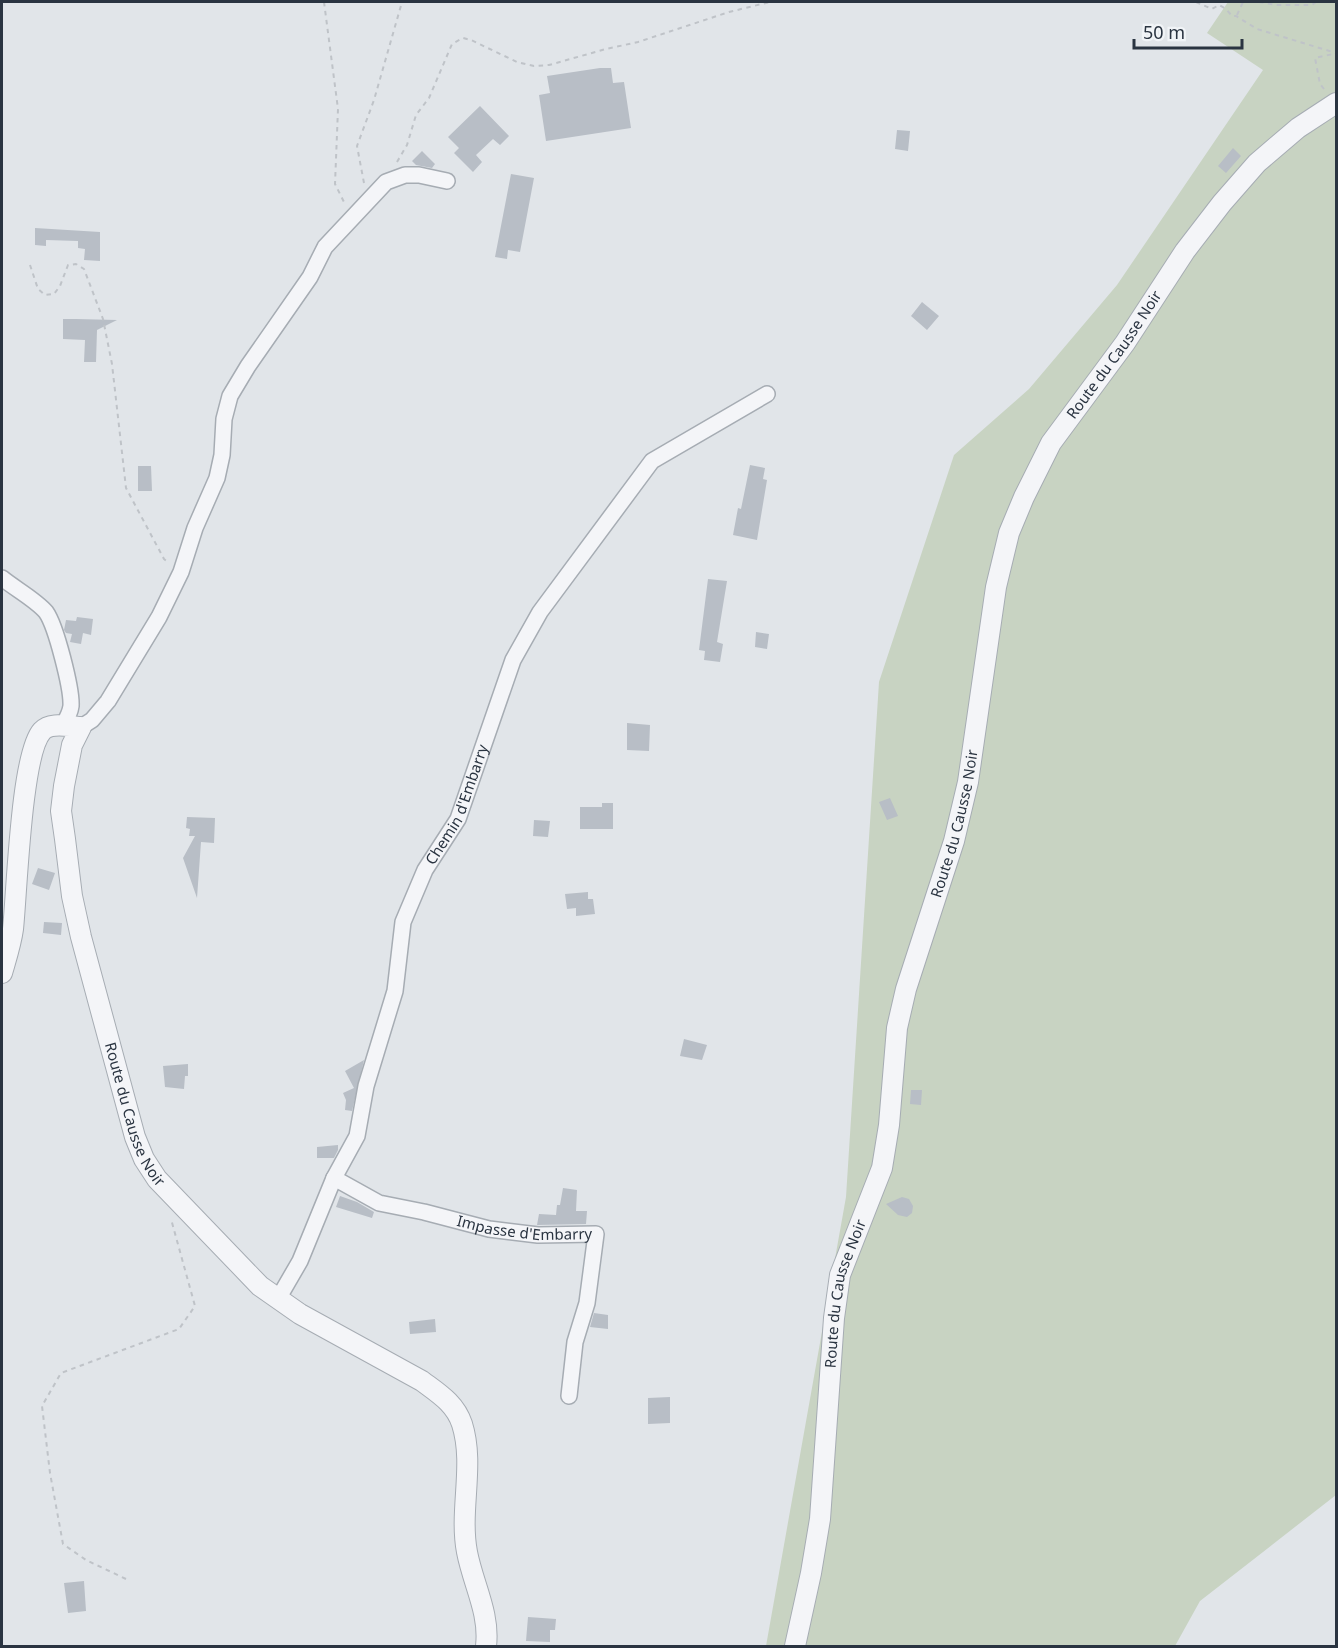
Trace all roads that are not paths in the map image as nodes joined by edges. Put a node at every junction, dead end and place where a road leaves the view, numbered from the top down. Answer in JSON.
{"nodes":[{"id":1,"x":1331,"y":97,"type":"edge"},
{"id":2,"x":447,"y":182,"type":"dead end"},
{"id":3,"x":767,"y":394,"type":"dead end"},
{"id":4,"x":2,"y":578,"type":"edge"},
{"id":5,"x":71,"y":727,"type":"junction"},
{"id":6,"x":2,"y":973,"type":"edge"},
{"id":7,"x":334,"y":1178,"type":"junction"},
{"id":8,"x":278,"y":1299,"type":"junction"},
{"id":9,"x":569,"y":1396,"type":"dead end"},
{"id":10,"x":486,"y":1647,"type":"edge"},
{"id":11,"x":795,"y":1647,"type":"edge"}],
"edges":[{"from":1,"to":11,"type":"street","name":"Route du Causse Noir"},
{"from":2,"to":5,"type":"street"},
{"from":3,"to":7,"type":"street","name":"Chemin d'Embarry"},
{"from":4,"to":5,"type":"street"},
{"from":5,"to":6,"type":"street"},
{"from":5,"to":8,"type":"street","name":"Route du Causse Noir"},
{"from":7,"to":8,"type":"street","name":"Chemin d'Embarry"},
{"from":7,"to":9,"type":"street","name":"Impasse d'Embarry"},
{"from":8,"to":10,"type":"street","name":"Route du Causse Noir"}]}
